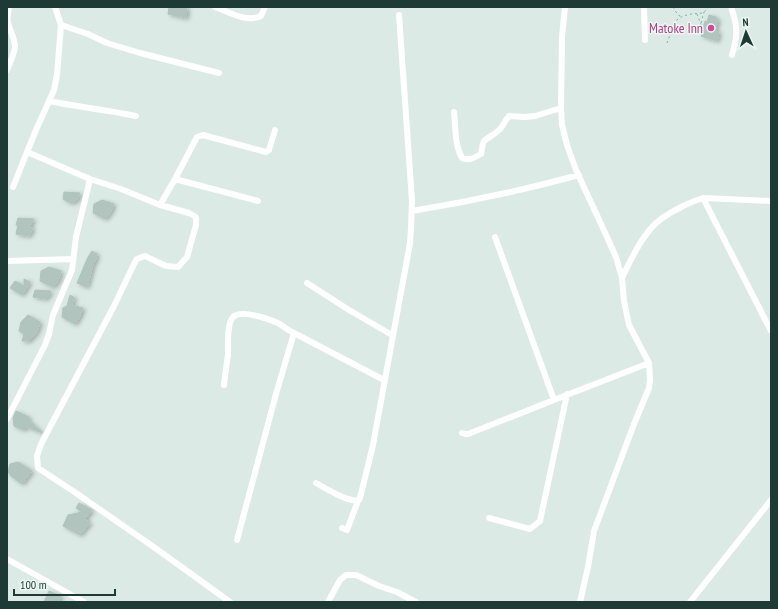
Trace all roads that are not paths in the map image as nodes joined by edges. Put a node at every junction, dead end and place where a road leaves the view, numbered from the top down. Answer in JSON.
{"nodes":[{"id":1,"x":9,"y":7,"type":"edge"},
{"id":2,"x":54,"y":7,"type":"edge"},
{"id":3,"x":215,"y":7,"type":"edge"},
{"id":4,"x":265,"y":7,"type":"edge"},
{"id":5,"x":565,"y":7,"type":"edge"},
{"id":6,"x":644,"y":7,"type":"edge"},
{"id":7,"x":731,"y":7,"type":"edge"},
{"id":8,"x":399,"y":14,"type":"dead end"},
{"id":9,"x":61,"y":25,"type":"junction"},
{"id":10,"x":644,"y":40,"type":"dead end"},
{"id":11,"x":732,"y":55,"type":"dead end"},
{"id":12,"x":7,"y":70,"type":"edge"},
{"id":13,"x":219,"y":73,"type":"dead end"},
{"id":14,"x":49,"y":100,"type":"junction"},
{"id":15,"x":561,"y":108,"type":"junction"},
{"id":16,"x":454,"y":112,"type":"dead end"},
{"id":17,"x":136,"y":116,"type":"dead end"},
{"id":18,"x":275,"y":130,"type":"dead end"},
{"id":19,"x":27,"y":152,"type":"junction"},
{"id":20,"x":579,"y":175,"type":"junction"},
{"id":21,"x":90,"y":179,"type":"junction"},
{"id":22,"x":175,"y":179,"type":"junction"},
{"id":23,"x":13,"y":187,"type":"dead end"},
{"id":24,"x":703,"y":198,"type":"junction"},
{"id":25,"x":258,"y":201,"type":"dead end"},
{"id":26,"x":771,"y":201,"type":"edge"},
{"id":27,"x":160,"y":205,"type":"junction"},
{"id":28,"x":412,"y":211,"type":"junction"},
{"id":29,"x":495,"y":237,"type":"dead end"},
{"id":30,"x":73,"y":259,"type":"junction"},
{"id":31,"x":7,"y":261,"type":"edge"},
{"id":32,"x":622,"y":278,"type":"junction"},
{"id":33,"x":307,"y":283,"type":"dead end"},
{"id":34,"x":771,"y":331,"type":"edge"},
{"id":35,"x":294,"y":333,"type":"junction"},
{"id":36,"x":392,"y":335,"type":"junction"},
{"id":37,"x":649,"y":363,"type":"junction"},
{"id":38,"x":384,"y":380,"type":"junction"},
{"id":39,"x":224,"y":385,"type":"dead end"},
{"id":40,"x":567,"y":394,"type":"junction"},
{"id":41,"x":554,"y":400,"type":"junction"},
{"id":42,"x":7,"y":419,"type":"edge"},
{"id":43,"x":462,"y":433,"type":"dead end"},
{"id":44,"x":316,"y":483,"type":"dead end"},
{"id":45,"x":771,"y":500,"type":"edge"},
{"id":46,"x":358,"y":501,"type":"junction"},
{"id":47,"x":489,"y":518,"type":"dead end"},
{"id":48,"x":342,"y":528,"type":"dead end"},
{"id":49,"x":237,"y":540,"type":"dead end"},
{"id":50,"x":7,"y":559,"type":"edge"},
{"id":51,"x":84,"y":602,"type":"edge"},
{"id":52,"x":230,"y":602,"type":"edge"},
{"id":53,"x":328,"y":602,"type":"edge"},
{"id":54,"x":416,"y":602,"type":"edge"},
{"id":55,"x":580,"y":602,"type":"edge"},
{"id":56,"x":690,"y":602,"type":"edge"}],
"edges":[{"from":1,"to":12,"type":"street"},
{"from":2,"to":9,"type":"street"},
{"from":3,"to":4,"type":"street"},
{"from":5,"to":15,"type":"street"},
{"from":6,"to":10,"type":"street"},
{"from":7,"to":11,"type":"street"},
{"from":8,"to":28,"type":"street"},
{"from":9,"to":13,"type":"street"},
{"from":9,"to":14,"type":"street"},
{"from":14,"to":17,"type":"street"},
{"from":14,"to":19,"type":"street"},
{"from":15,"to":16,"type":"street"},
{"from":15,"to":20,"type":"street"},
{"from":18,"to":22,"type":"street"},
{"from":19,"to":21,"type":"street"},
{"from":19,"to":23,"type":"street"},
{"from":20,"to":28,"type":"street"},
{"from":20,"to":32,"type":"street"},
{"from":21,"to":27,"type":"street"},
{"from":21,"to":30,"type":"street"},
{"from":22,"to":25,"type":"street"},
{"from":22,"to":27,"type":"street"},
{"from":24,"to":26,"type":"street"},
{"from":24,"to":32,"type":"street"},
{"from":24,"to":34,"type":"street"},
{"from":27,"to":52,"type":"street"},
{"from":28,"to":36,"type":"street"},
{"from":29,"to":41,"type":"street"},
{"from":30,"to":31,"type":"street"},
{"from":30,"to":42,"type":"street"},
{"from":32,"to":37,"type":"street"},
{"from":33,"to":36,"type":"street"},
{"from":35,"to":38,"type":"street"},
{"from":35,"to":39,"type":"street"},
{"from":35,"to":49,"type":"street"},
{"from":36,"to":38,"type":"street"},
{"from":37,"to":40,"type":"street"},
{"from":37,"to":55,"type":"street"},
{"from":38,"to":46,"type":"street"},
{"from":40,"to":41,"type":"street"},
{"from":40,"to":47,"type":"street"},
{"from":41,"to":43,"type":"street"},
{"from":44,"to":46,"type":"street"},
{"from":45,"to":56,"type":"street"},
{"from":46,"to":48,"type":"street"},
{"from":50,"to":51,"type":"street"},
{"from":53,"to":54,"type":"street"}]}
